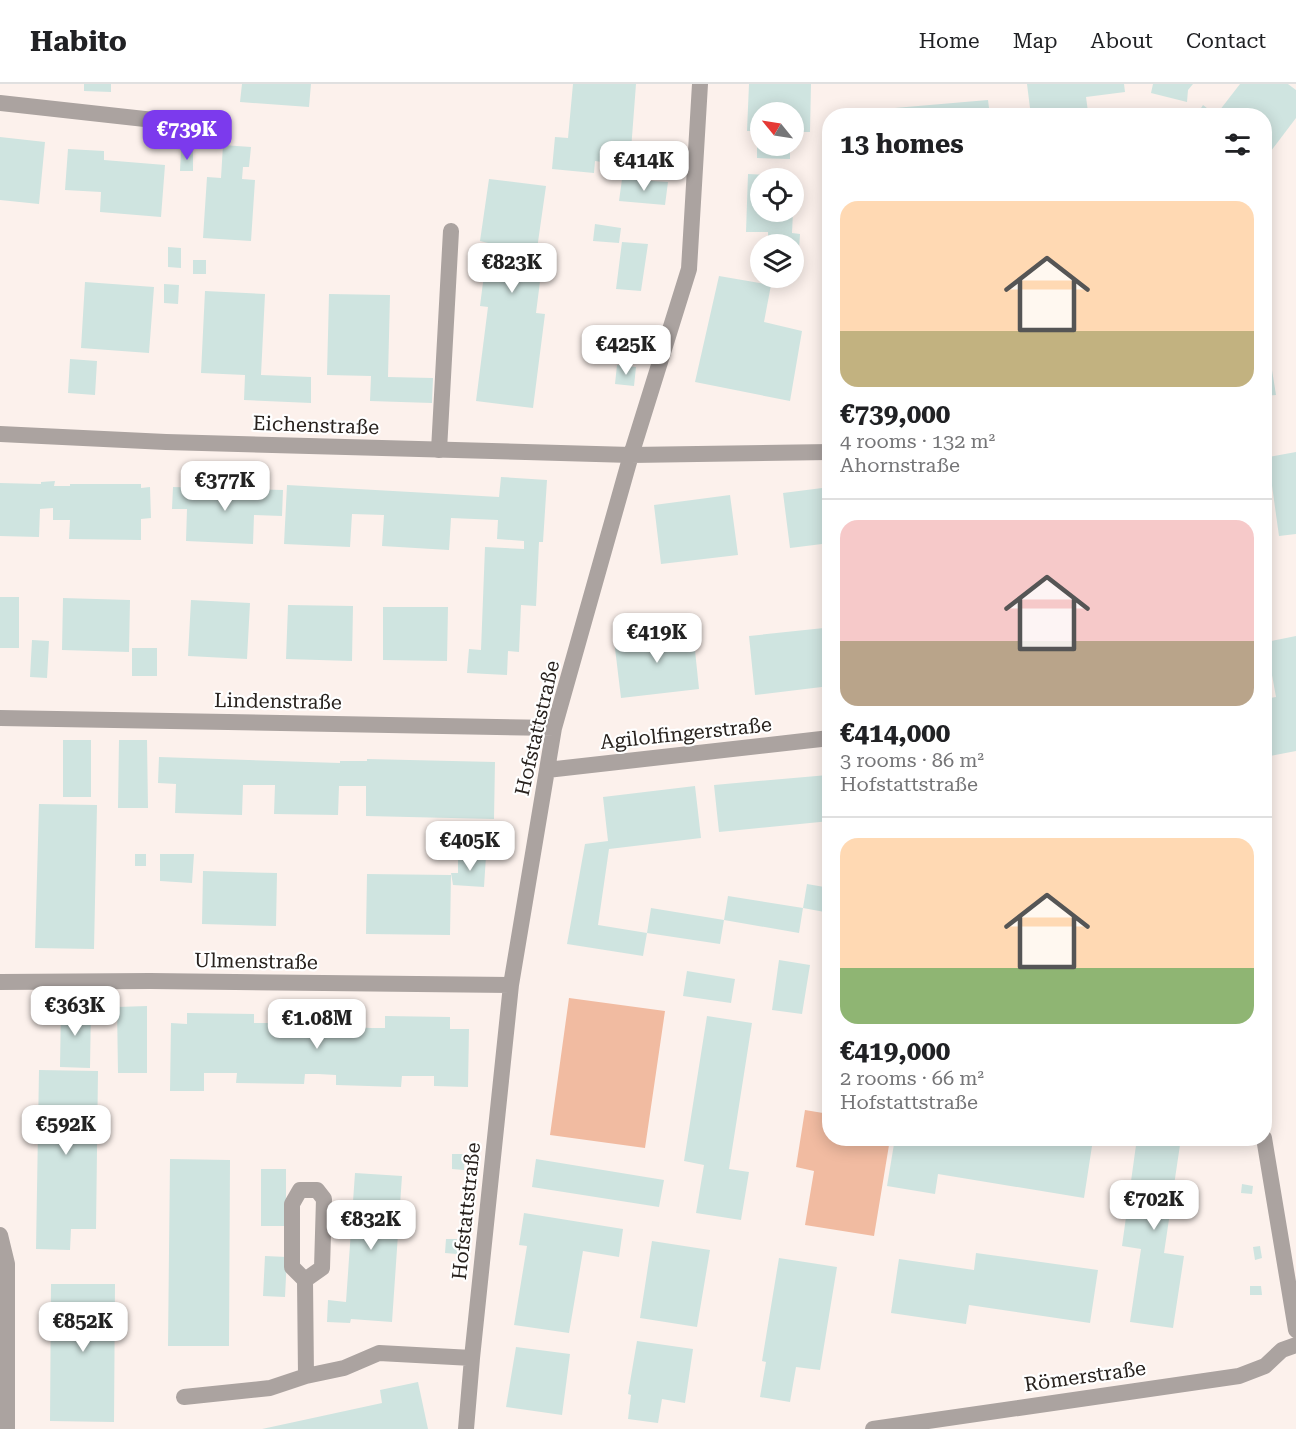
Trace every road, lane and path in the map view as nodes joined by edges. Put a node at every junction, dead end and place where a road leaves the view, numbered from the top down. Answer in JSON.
{"nodes":[{"id":1,"x":700,"y":84,"type":"edge"},
{"id":2,"x":0,"y":103,"type":"edge"},
{"id":3,"x":208,"y":126,"type":"dead end"},
{"id":4,"x":451,"y":231,"type":"dead end"},
{"id":5,"x":0,"y":434,"type":"edge"},
{"id":6,"x":440,"y":450,"type":"junction"},
{"id":7,"x":822,"y":452,"type":"edge"},
{"id":8,"x":631,"y":455,"type":"junction"},
{"id":9,"x":0,"y":718,"type":"edge"},
{"id":10,"x":554,"y":728,"type":"junction"},
{"id":11,"x":822,"y":739,"type":"edge"},
{"id":12,"x":547,"y":770,"type":"junction"},
{"id":13,"x":0,"y":982,"type":"edge"},
{"id":14,"x":511,"y":985,"type":"junction"},
{"id":15,"x":1265,"y":1146,"type":"edge"},
{"id":16,"x":0,"y":1235,"type":"edge"},
{"id":17,"x":305,"y":1280,"type":"junction"},
{"id":18,"x":1296,"y":1330,"type":"edge"},
{"id":19,"x":1296,"y":1345,"type":"edge"},
{"id":20,"x":472,"y":1358,"type":"junction"},
{"id":21,"x":306,"y":1376,"type":"junction"},
{"id":22,"x":184,"y":1397,"type":"dead end"},
{"id":23,"x":7,"y":1429,"type":"edge"},
{"id":24,"x":466,"y":1429,"type":"edge"},
{"id":25,"x":873,"y":1429,"type":"edge"}],
"edges":[{"from":1,"to":8,"type":"street","name":"Hofstattstraße"},
{"from":2,"to":3,"type":"street"},
{"from":4,"to":6,"type":"street"},
{"from":5,"to":6,"type":"street","name":"Eichenstraße"},
{"from":6,"to":8,"type":"street","name":"Eichenstraße"},
{"from":7,"to":8,"type":"street","name":"Eichenstraße"},
{"from":8,"to":10,"type":"street","name":"Hofstattstraße"},
{"from":9,"to":10,"type":"street","name":"Lindenstraße"},
{"from":10,"to":12,"type":"street","name":"Hofstattstraße"},
{"from":11,"to":12,"type":"street","name":"Agilolfingerstraße"},
{"from":12,"to":14,"type":"street","name":"Hofstattstraße"},
{"from":13,"to":14,"type":"street","name":"Ulmenstraße"},
{"from":14,"to":20,"type":"street","name":"Hofstattstraße"},
{"from":15,"to":18,"type":"street"},
{"from":16,"to":23,"type":"street"},
{"from":17,"to":17,"type":"street"},
{"from":17,"to":21,"type":"street"},
{"from":19,"to":25,"type":"street","name":"Römerstraße"},
{"from":20,"to":21,"type":"street"},
{"from":20,"to":24,"type":"street","name":"Hofstattstraße"},
{"from":21,"to":22,"type":"street"}]}
